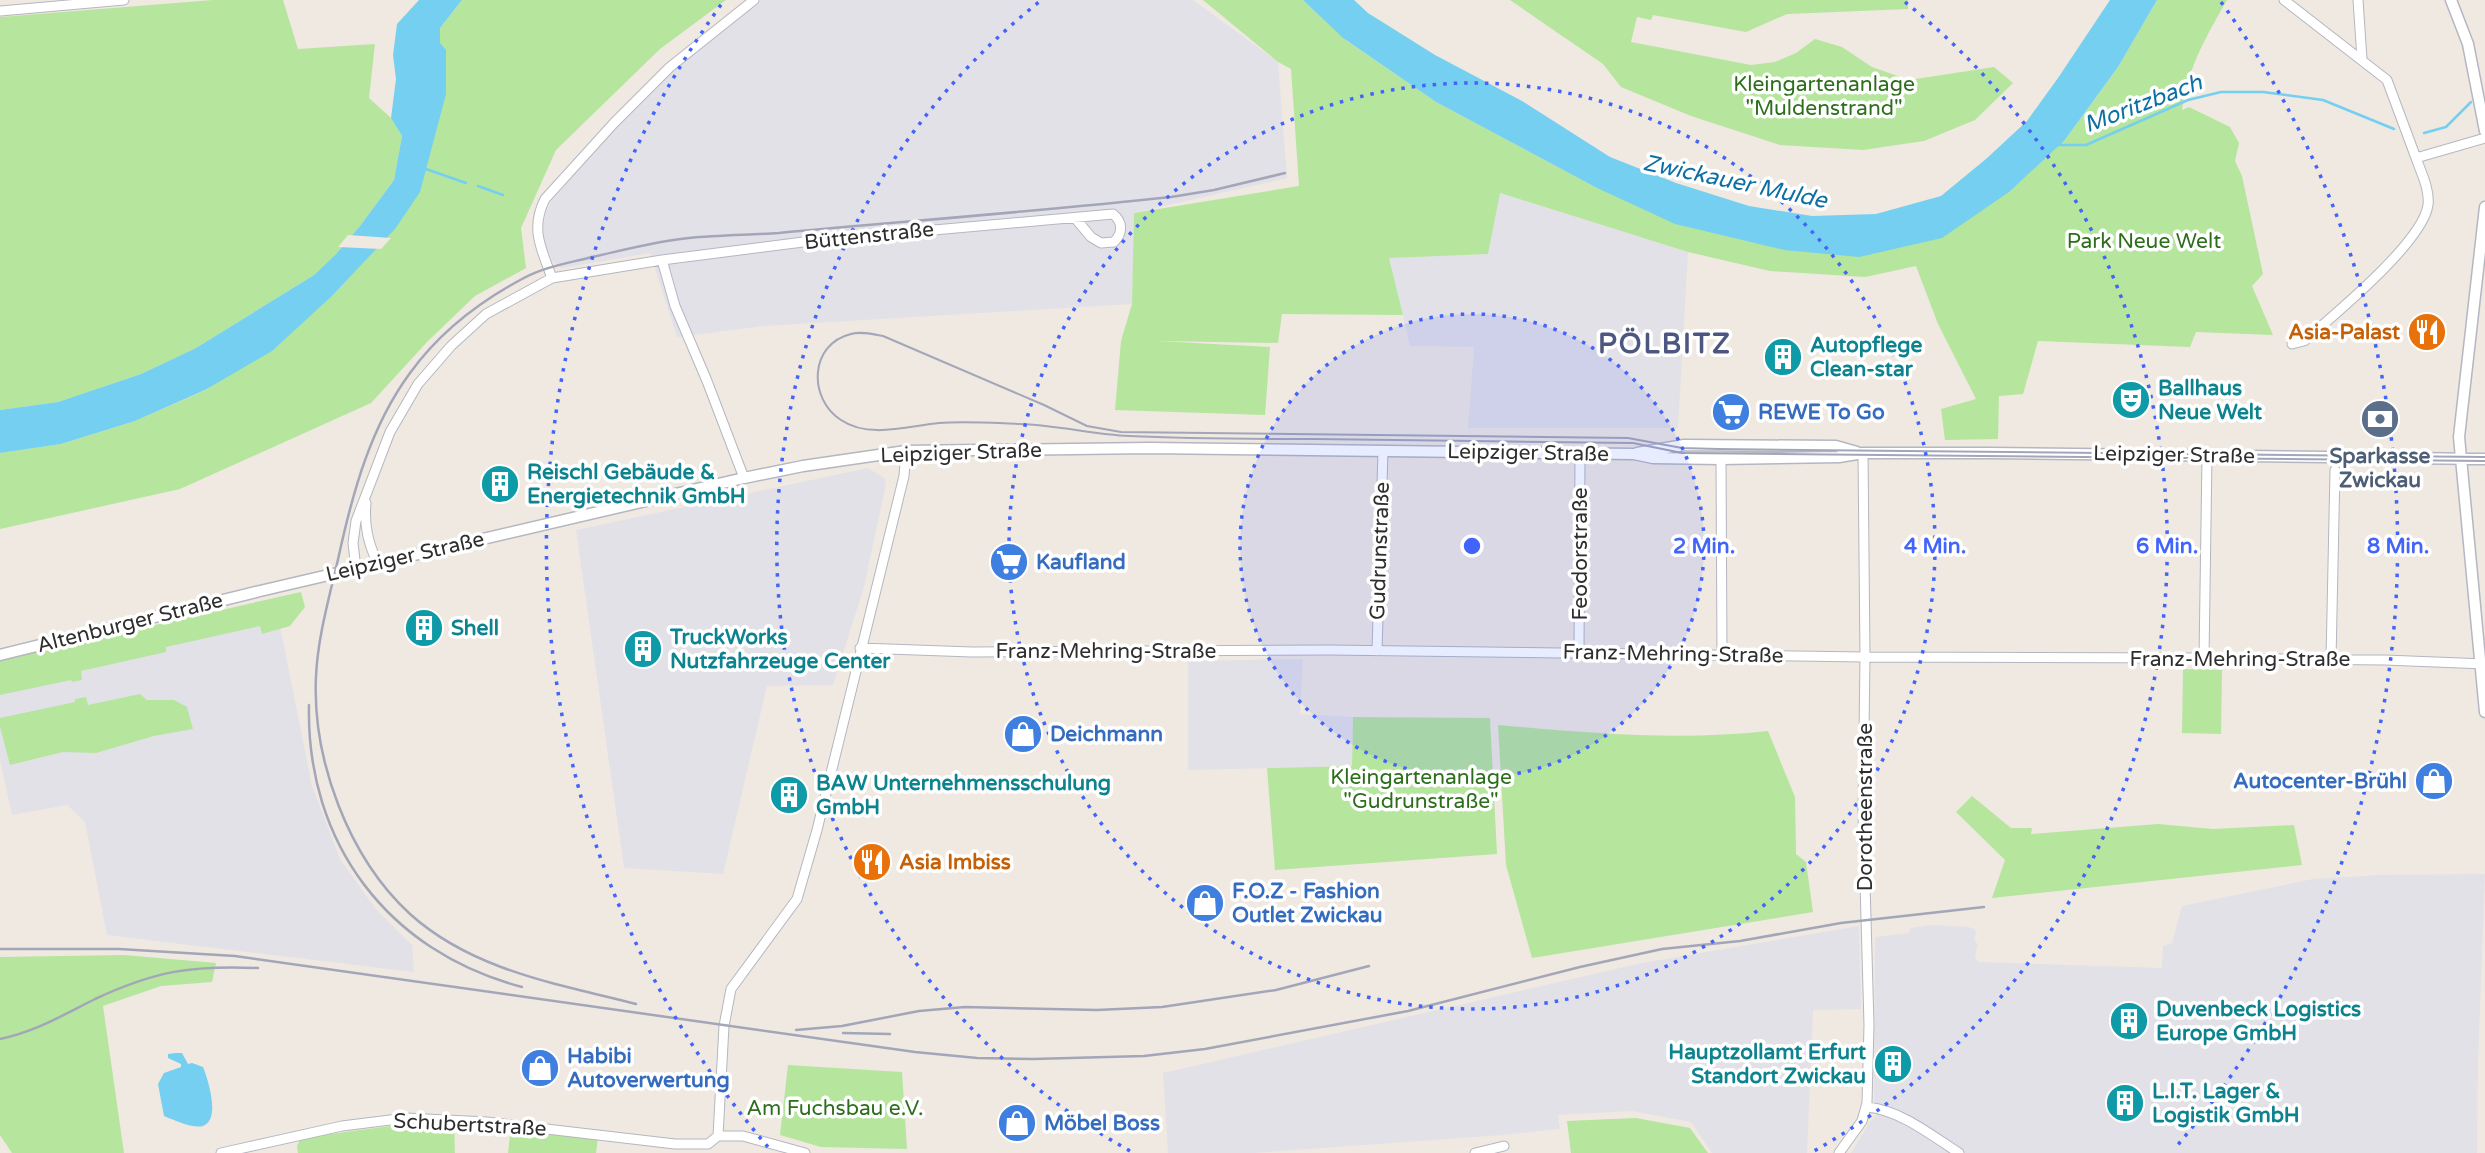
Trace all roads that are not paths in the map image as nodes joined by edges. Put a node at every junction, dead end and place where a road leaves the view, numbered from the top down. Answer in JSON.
{"nodes":[{"id":1,"x":124,"y":0,"type":"edge"},
{"id":2,"x":754,"y":0,"type":"edge"},
{"id":3,"x":2284,"y":0,"type":"edge"},
{"id":4,"x":2358,"y":0,"type":"edge"},
{"id":5,"x":2451,"y":0,"type":"edge"},
{"id":6,"x":0,"y":11,"type":"edge"},
{"id":7,"x":2362,"y":59,"type":"junction"},
{"id":8,"x":2485,"y":131,"type":"edge"},
{"id":9,"x":2485,"y":138,"type":"edge"},
{"id":10,"x":2417,"y":158,"type":"junction"},
{"id":11,"x":2485,"y":207,"type":"edge"},
{"id":12,"x":1075,"y":218,"type":"junction"},
{"id":13,"x":662,"y":260,"type":"junction"},
{"id":14,"x":552,"y":278,"type":"junction"},
{"id":15,"x":2292,"y":344,"type":"dead end"},
{"id":16,"x":906,"y":451,"type":"junction"},
{"id":17,"x":1383,"y":451,"type":"junction"},
{"id":18,"x":1863,"y":453,"type":"junction"},
{"id":19,"x":1580,"y":454,"type":"junction"},
{"id":20,"x":1634,"y":454,"type":"junction"},
{"id":21,"x":2207,"y":456,"type":"junction"},
{"id":22,"x":1721,"y":459,"type":"junction"},
{"id":23,"x":2461,"y":459,"type":"junction"},
{"id":24,"x":2485,"y":459,"type":"edge"},
{"id":25,"x":2335,"y":470,"type":"dead end"},
{"id":26,"x":744,"y":478,"type":"junction"},
{"id":27,"x":368,"y":487,"type":"junction"},
{"id":28,"x":378,"y":564,"type":"junction"},
{"id":29,"x":356,"y":569,"type":"junction"},
{"id":30,"x":260,"y":591,"type":"joint"},
{"id":31,"x":860,"y":648,"type":"junction"},
{"id":32,"x":1377,"y":651,"type":"junction"},
{"id":33,"x":1579,"y":653,"type":"junction"},
{"id":34,"x":0,"y":655,"type":"edge"},
{"id":35,"x":1722,"y":655,"type":"junction"},
{"id":36,"x":1865,"y":657,"type":"junction"},
{"id":37,"x":2204,"y":658,"type":"junction"},
{"id":38,"x":2332,"y":660,"type":"junction"},
{"id":39,"x":2483,"y":664,"type":"edge"},
{"id":40,"x":2485,"y":712,"type":"edge"},
{"id":41,"x":1867,"y":1107,"type":"junction"},
{"id":42,"x":718,"y":1136,"type":"junction"},
{"id":43,"x":1504,"y":1146,"type":"dead end"},
{"id":44,"x":221,"y":1153,"type":"edge"},
{"id":45,"x":805,"y":1153,"type":"edge"},
{"id":46,"x":1475,"y":1153,"type":"edge"},
{"id":47,"x":1839,"y":1153,"type":"edge"},
{"id":48,"x":1959,"y":1153,"type":"edge"}],
"edges":[{"from":1,"to":6,"type":"street"},
{"from":2,"to":14,"type":"street"},
{"from":3,"to":7,"type":"street"},
{"from":4,"to":7,"type":"street"},
{"from":5,"to":8,"type":"street"},
{"from":7,"to":10,"type":"street"},
{"from":9,"to":10,"type":"street"},
{"from":10,"to":15,"type":"street"},
{"from":11,"to":23,"type":"street"},
{"from":12,"to":12,"type":"street","name":"Büttenstraße"},
{"from":12,"to":13,"type":"street","name":"Büttenstraße"},
{"from":13,"to":14,"type":"street","name":"Büttenstraße"},
{"from":13,"to":26,"type":"street"},
{"from":14,"to":27,"type":"street","name":"Büttenstraße"},
{"from":16,"to":17,"type":"street","name":"Leipziger Straße"},
{"from":16,"to":26,"type":"street","name":"Leipziger Straße"},
{"from":16,"to":31,"type":"street"},
{"from":17,"to":19,"type":"street","name":"Leipziger Straße"},
{"from":17,"to":32,"type":"street","name":"Gudrunstraße"},
{"from":18,"to":20,"type":"street","name":"Leipziger Straße"},
{"from":18,"to":21,"type":"street","name":"Leipziger Straße"},
{"from":18,"to":22,"type":"street","name":"Leipziger Straße"},
{"from":18,"to":36,"type":"street","name":"Dorotheenstraße"},
{"from":19,"to":20,"type":"street","name":"Leipziger Straße"},
{"from":19,"to":33,"type":"street","name":"Feodorstraße"},
{"from":20,"to":22,"type":"street","name":"Leipziger Straße"},
{"from":21,"to":23,"type":"street","name":"Leipziger Straße"},
{"from":21,"to":37,"type":"street"},
{"from":22,"to":35,"type":"street"},
{"from":23,"to":24,"type":"street","name":"Leipziger Straße"},
{"from":23,"to":39,"type":"street"},
{"from":25,"to":38,"type":"street"},
{"from":26,"to":28,"type":"street","name":"Leipziger Straße"},
{"from":27,"to":28,"type":"street","name":"Büttenstraße"},
{"from":27,"to":29,"type":"street","name":"Büttenstraße"},
{"from":28,"to":29,"type":"street","name":"Leipziger Straße"},
{"from":29,"to":30,"type":"street","name":"Leipziger Straße"},
{"from":30,"to":34,"type":"street","name":"Altenburger Straße"},
{"from":31,"to":32,"type":"street","name":"Franz-Mehring-Straße"},
{"from":31,"to":42,"type":"street"},
{"from":32,"to":33,"type":"street","name":"Franz-Mehring-Straße"},
{"from":33,"to":35,"type":"street","name":"Franz-Mehring-Straße"},
{"from":35,"to":36,"type":"street","name":"Franz-Mehring-Straße"},
{"from":36,"to":37,"type":"street","name":"Franz-Mehring-Straße"},
{"from":36,"to":41,"type":"street","name":"Dorotheenstraße"},
{"from":37,"to":38,"type":"street","name":"Franz-Mehring-Straße"},
{"from":38,"to":39,"type":"street","name":"Franz-Mehring-Straße"},
{"from":39,"to":40,"type":"street"},
{"from":41,"to":47,"type":"street","name":"Dorotheenstraße"},
{"from":41,"to":48,"type":"street"},
{"from":42,"to":44,"type":"street","name":"Schubertstraße"},
{"from":42,"to":45,"type":"street","name":"Schubertstraße"},
{"from":43,"to":46,"type":"street"}]}
